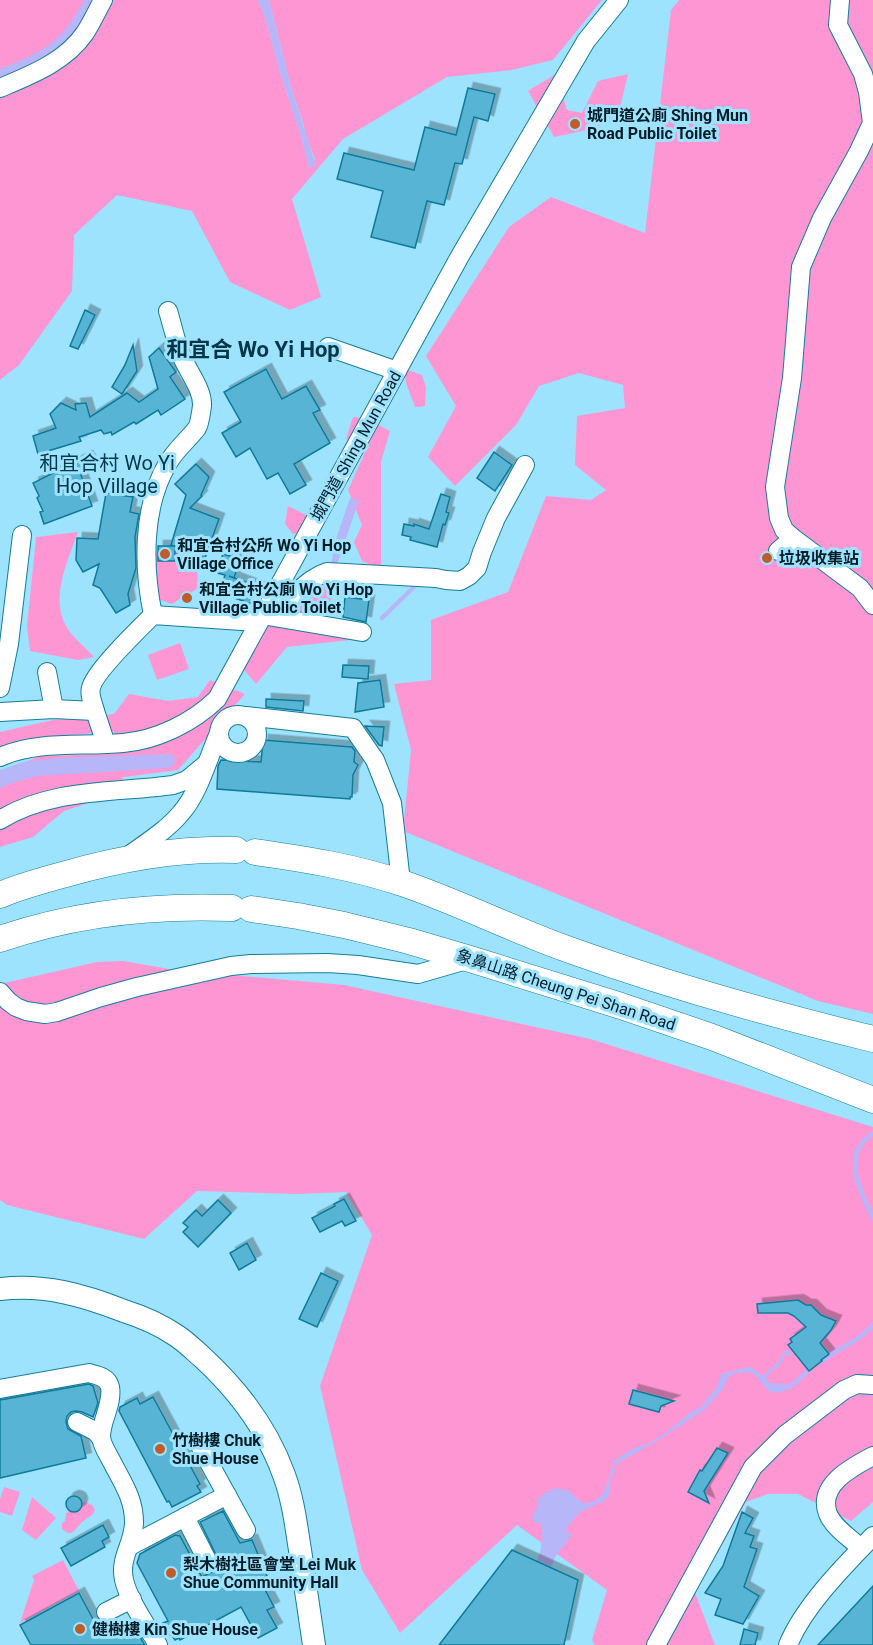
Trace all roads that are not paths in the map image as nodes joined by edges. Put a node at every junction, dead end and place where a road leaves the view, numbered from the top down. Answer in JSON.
{"nodes":[{"id":1,"x":103,"y":0,"type":"edge"},
{"id":2,"x":619,"y":0,"type":"edge"},
{"id":3,"x":840,"y":0,"type":"edge"},
{"id":4,"x":0,"y":88,"type":"edge"},
{"id":5,"x":168,"y":311,"type":"dead end"},
{"id":6,"x":328,"y":347,"type":"dead end"},
{"id":7,"x":397,"y":370,"type":"junction"},
{"id":8,"x":525,"y":465,"type":"dead end"},
{"id":9,"x":22,"y":535,"type":"dead end"},
{"id":10,"x":793,"y":538,"type":"junction"},
{"id":11,"x":778,"y":551,"type":"dead end"},
{"id":12,"x":873,"y":605,"type":"edge"},
{"id":13,"x":153,"y":615,"type":"junction"},
{"id":14,"x":262,"y":616,"type":"junction"},
{"id":15,"x":362,"y":632,"type":"dead end"},
{"id":16,"x":47,"y":672,"type":"dead end"},
{"id":17,"x":0,"y":688,"type":"edge"},
{"id":18,"x":208,"y":708,"type":"junction"},
{"id":19,"x":54,"y":709,"type":"junction"},
{"id":20,"x":95,"y":711,"type":"junction"},
{"id":21,"x":0,"y":712,"type":"edge"},
{"id":22,"x":246,"y":716,"type":"junction"},
{"id":23,"x":221,"y":728,"type":"junction"},
{"id":24,"x":106,"y":744,"type":"junction"},
{"id":25,"x":0,"y":757,"type":"edge"},
{"id":26,"x":205,"y":765,"type":"junction"},
{"id":27,"x":0,"y":820,"type":"edge"},
{"id":28,"x":124,"y":859,"type":"junction"},
{"id":29,"x":400,"y":882,"type":"junction"},
{"id":30,"x":0,"y":895,"type":"edge"},
{"id":31,"x":0,"y":939,"type":"edge"},
{"id":32,"x":470,"y":959,"type":"junction"},
{"id":33,"x":0,"y":992,"type":"edge"},
{"id":34,"x":873,"y":1039,"type":"edge"},
{"id":35,"x":873,"y":1100,"type":"edge"},
{"id":36,"x":0,"y":1289,"type":"edge"},
{"id":37,"x":873,"y":1385,"type":"edge"},
{"id":38,"x":0,"y":1389,"type":"edge"},
{"id":39,"x":77,"y":1422,"type":"dead end"},
{"id":40,"x":101,"y":1438,"type":"junction"},
{"id":41,"x":201,"y":1448,"type":"dead end"},
{"id":42,"x":873,"y":1456,"type":"edge"},
{"id":43,"x":227,"y":1495,"type":"junction"},
{"id":44,"x":185,"y":1517,"type":"junction"},
{"id":45,"x":246,"y":1530,"type":"dead end"},
{"id":46,"x":867,"y":1542,"type":"edge"},
{"id":47,"x":130,"y":1546,"type":"junction"},
{"id":48,"x":206,"y":1558,"type":"dead end"},
{"id":49,"x":132,"y":1599,"type":"junction"},
{"id":50,"x":106,"y":1612,"type":"dead end"},
{"id":51,"x":158,"y":1645,"type":"edge"},
{"id":52,"x":314,"y":1645,"type":"edge"},
{"id":53,"x":656,"y":1645,"type":"edge"},
{"id":54,"x":788,"y":1645,"type":"edge"}],
"edges":[{"from":1,"to":4,"type":"street"},
{"from":2,"to":7,"type":"street","name":"城門道 Shing Mun Road"},
{"from":3,"to":10,"type":"street"},
{"from":5,"to":13,"type":"street"},
{"from":6,"to":7,"type":"street"},
{"from":7,"to":14,"type":"street","name":"城門道 Shing Mun Road"},
{"from":8,"to":14,"type":"street"},
{"from":9,"to":17,"type":"street"},
{"from":10,"to":11,"type":"street"},
{"from":10,"to":12,"type":"street"},
{"from":13,"to":14,"type":"street"},
{"from":13,"to":20,"type":"street"},
{"from":14,"to":15,"type":"street"},
{"from":14,"to":18,"type":"street","name":"城門道 Shing Mun Road"},
{"from":16,"to":19,"type":"street"},
{"from":18,"to":23,"type":"street"},
{"from":18,"to":24,"type":"street","name":"城門道 Shing Mun Road"},
{"from":19,"to":20,"type":"street"},
{"from":19,"to":21,"type":"street"},
{"from":20,"to":24,"type":"street"},
{"from":22,"to":23,"type":"street"},
{"from":22,"to":23,"type":"street"},
{"from":22,"to":29,"type":"street"},
{"from":23,"to":26,"type":"street"},
{"from":24,"to":25,"type":"street","name":"城門道 Shing Mun Road"},
{"from":26,"to":27,"type":"street"},
{"from":26,"to":28,"type":"street"},
{"from":28,"to":29,"type":"highway"},
{"from":28,"to":30,"type":"highway"},
{"from":29,"to":34,"type":"highway"},
{"from":31,"to":32,"type":"highway","name":"象鼻山路 Cheung Pei Shan Road"},
{"from":32,"to":33,"type":"street"},
{"from":32,"to":35,"type":"highway","name":"象鼻山路 Cheung Pei Shan Road"},
{"from":36,"to":52,"type":"main road"},
{"from":37,"to":53,"type":"street"},
{"from":38,"to":40,"type":"street"},
{"from":39,"to":40,"type":"street"},
{"from":40,"to":47,"type":"street"},
{"from":41,"to":43,"type":"street"},
{"from":42,"to":46,"type":"street"},
{"from":43,"to":44,"type":"street"},
{"from":43,"to":45,"type":"street"},
{"from":44,"to":47,"type":"street"},
{"from":44,"to":48,"type":"street"},
{"from":46,"to":54,"type":"street"},
{"from":47,"to":49,"type":"street"},
{"from":49,"to":50,"type":"street"},
{"from":49,"to":51,"type":"street"}]}
